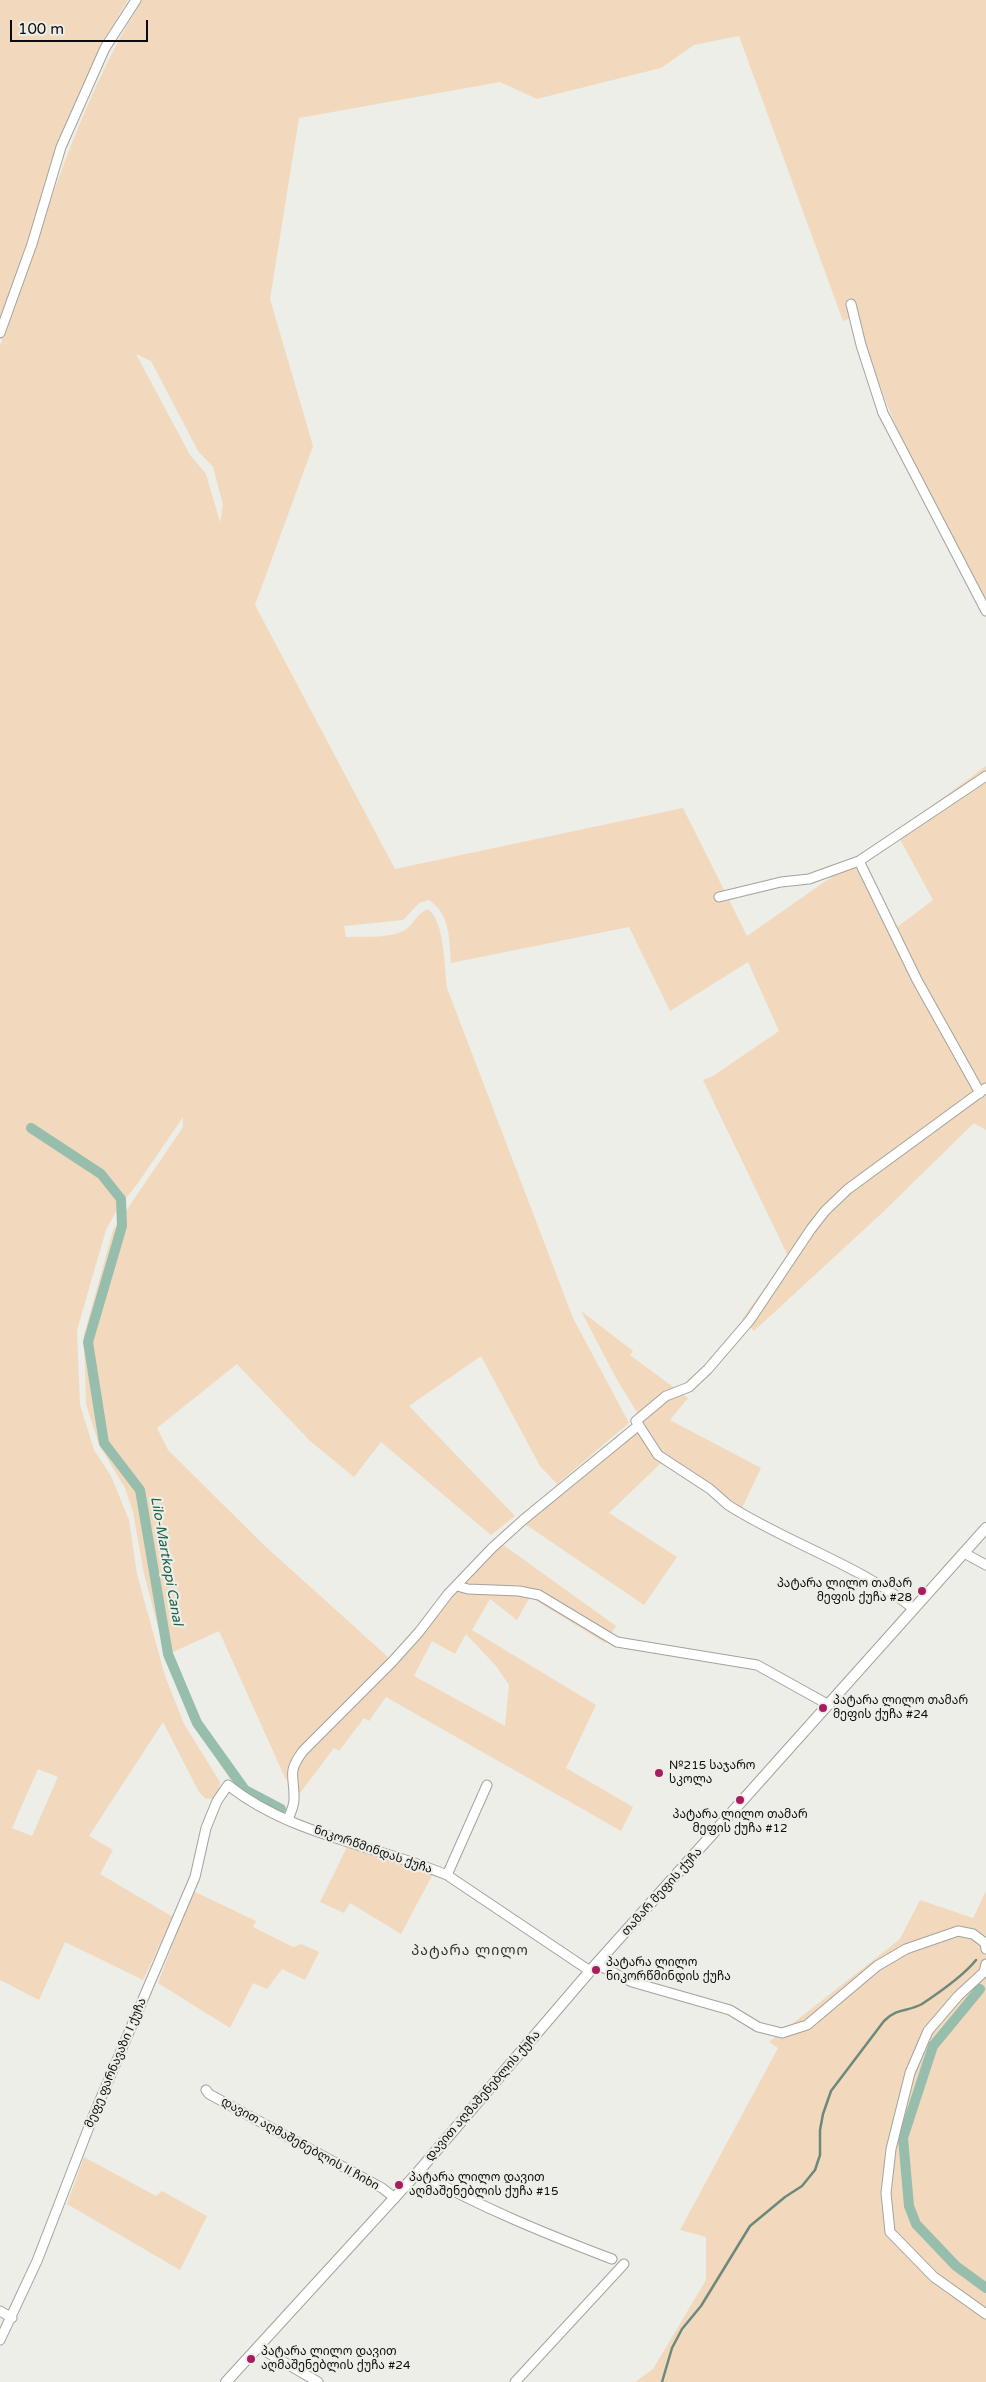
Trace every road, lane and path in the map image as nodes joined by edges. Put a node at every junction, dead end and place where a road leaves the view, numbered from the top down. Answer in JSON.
{"nodes":[{"id":1,"x":136,"y":0,"type":"edge"},
{"id":2,"x":852,"y":304,"type":"dead end"},
{"id":3,"x":0,"y":333,"type":"edge"},
{"id":4,"x":986,"y":611,"type":"edge"},
{"id":5,"x":986,"y":776,"type":"edge"},
{"id":6,"x":859,"y":861,"type":"junction"},
{"id":7,"x":719,"y":898,"type":"dead end"},
{"id":8,"x":983,"y":1091,"type":"edge"},
{"id":9,"x":638,"y":1423,"type":"junction"},
{"id":10,"x":986,"y":1528,"type":"edge"},
{"id":11,"x":964,"y":1553,"type":"junction"},
{"id":12,"x":986,"y":1565,"type":"edge"},
{"id":13,"x":457,"y":1586,"type":"junction"},
{"id":14,"x":914,"y":1609,"type":"junction"},
{"id":15,"x":829,"y":1705,"type":"junction"},
{"id":16,"x":228,"y":1785,"type":"joint"},
{"id":17,"x":487,"y":1785,"type":"dead end"},
{"id":18,"x":288,"y":1820,"type":"junction"},
{"id":19,"x":447,"y":1875,"type":"junction"},
{"id":20,"x":986,"y":1946,"type":"edge"},
{"id":21,"x":986,"y":1964,"type":"edge"},
{"id":22,"x":593,"y":1968,"type":"junction"},
{"id":23,"x":206,"y":2090,"type":"dead end"},
{"id":24,"x":418,"y":2172,"type":"junction"},
{"id":25,"x":395,"y":2198,"type":"junction"},
{"id":26,"x":612,"y":2259,"type":"dead end"},
{"id":27,"x":624,"y":2264,"type":"dead end"},
{"id":28,"x":0,"y":2311,"type":"edge"},
{"id":29,"x":986,"y":2314,"type":"edge"},
{"id":30,"x":12,"y":2318,"type":"junction"},
{"id":31,"x":0,"y":2340,"type":"edge"},
{"id":32,"x":258,"y":2347,"type":"junction"},
{"id":33,"x":226,"y":2382,"type":"edge"},
{"id":34,"x":318,"y":2382,"type":"edge"},
{"id":35,"x":515,"y":2382,"type":"edge"}],
"edges":[{"from":1,"to":3,"type":"street"},
{"from":2,"to":4,"type":"street"},
{"from":5,"to":6,"type":"street"},
{"from":6,"to":7,"type":"street"},
{"from":6,"to":8,"type":"street"},
{"from":8,"to":9,"type":"street"},
{"from":9,"to":13,"type":"street"},
{"from":9,"to":14,"type":"street"},
{"from":10,"to":11,"type":"street","name":"თამარ მეფის ქუჩა"},
{"from":11,"to":12,"type":"street"},
{"from":11,"to":14,"type":"street","name":"თამარ მეფის ქუჩა"},
{"from":13,"to":15,"type":"street"},
{"from":13,"to":18,"type":"street"},
{"from":14,"to":15,"type":"street","name":"თამარ მეფის ქუჩა"},
{"from":15,"to":22,"type":"street","name":"თამარ მეფის ქუჩა"},
{"from":16,"to":18,"type":"street","name":"ნიკორწმინდას ქუჩა"},
{"from":16,"to":30,"type":"street","name":"მეფე ფარნავაზი I ქუჩა"},
{"from":17,"to":19,"type":"street"},
{"from":18,"to":19,"type":"street","name":"ნიკორწმინდას ქუჩა"},
{"from":19,"to":22,"type":"street","name":"ნიკორწმინდას ქუჩა"},
{"from":20,"to":22,"type":"street","name":"ნიკორწმინდას ქუჩა"},
{"from":21,"to":29,"type":"street"},
{"from":22,"to":24,"type":"street","name":"დავით აღმაშენებლის ქუჩა"},
{"from":23,"to":25,"type":"street","name":"დავით აღმაშენებლის II ჩიხი"},
{"from":24,"to":25,"type":"street","name":"დავით აღმაშენებლის ქუჩა"},
{"from":24,"to":26,"type":"street"},
{"from":25,"to":32,"type":"street","name":"დავით აღმაშენებლის ქუჩა"},
{"from":27,"to":35,"type":"street"},
{"from":28,"to":30,"type":"street"},
{"from":30,"to":31,"type":"street","name":"მეფე ფარნავაზი I ქუჩა"},
{"from":32,"to":33,"type":"street","name":"დავით აღმაშენებლის ქუჩა"},
{"from":32,"to":34,"type":"street"}]}
